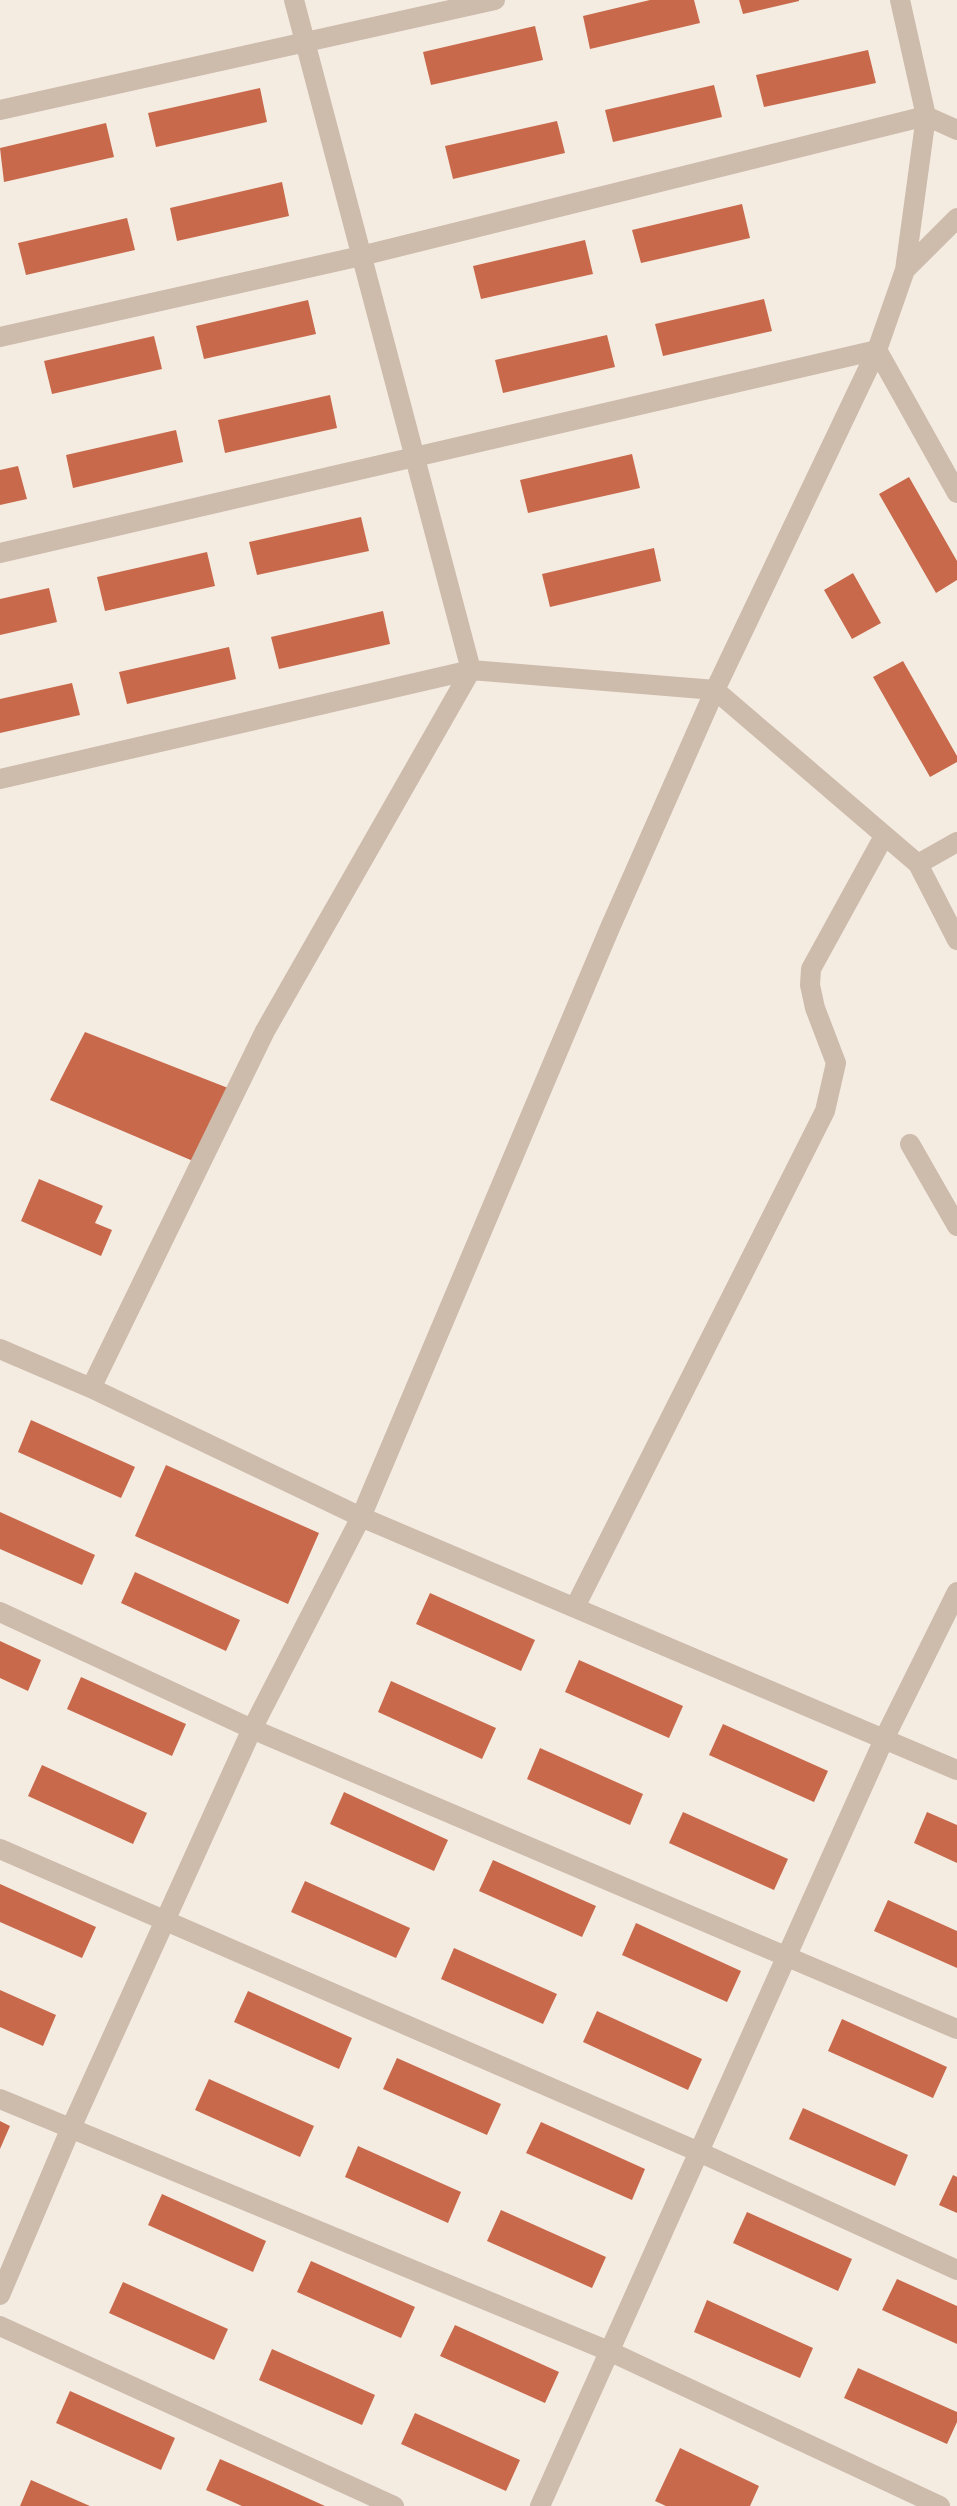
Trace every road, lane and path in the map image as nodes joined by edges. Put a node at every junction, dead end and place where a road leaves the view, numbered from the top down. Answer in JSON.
{"nodes":[{"id":1,"x":294,"y":0,"type":"edge"},
{"id":2,"x":495,"y":0,"type":"edge"},
{"id":3,"x":900,"y":0,"type":"edge"},
{"id":4,"x":304,"y":44,"type":"junction"},
{"id":5,"x":0,"y":110,"type":"edge"},
{"id":6,"x":926,"y":116,"type":"junction"},
{"id":7,"x":957,"y":130,"type":"edge"},
{"id":8,"x":957,"y":218,"type":"edge"},
{"id":9,"x":361,"y":256,"type":"junction"},
{"id":10,"x":905,"y":270,"type":"junction"},
{"id":11,"x":0,"y":337,"type":"edge"},
{"id":12,"x":877,"y":350,"type":"junction"},
{"id":13,"x":415,"y":457,"type":"junction"},
{"id":14,"x":957,"y":493,"type":"edge"},
{"id":15,"x":0,"y":553,"type":"edge"},
{"id":16,"x":471,"y":670,"type":"junction"},
{"id":17,"x":715,"y":690,"type":"junction"},
{"id":18,"x":0,"y":779,"type":"edge"},
{"id":19,"x":883,"y":838,"type":"junction"},
{"id":20,"x":957,"y":842,"type":"edge"},
{"id":21,"x":918,"y":864,"type":"junction"},
{"id":22,"x":957,"y":940,"type":"edge"},
{"id":23,"x":910,"y":1144,"type":"dead end"},
{"id":24,"x":957,"y":1226,"type":"edge"},
{"id":25,"x":0,"y":1349,"type":"edge"},
{"id":26,"x":91,"y":1388,"type":"junction"},
{"id":27,"x":361,"y":1517,"type":"junction"},
{"id":28,"x":957,"y":1592,"type":"edge"},
{"id":29,"x":575,"y":1607,"type":"junction"},
{"id":30,"x":0,"y":1612,"type":"edge"},
{"id":31,"x":252,"y":1729,"type":"junction"},
{"id":32,"x":885,"y":1737,"type":"junction"},
{"id":33,"x":957,"y":1770,"type":"edge"},
{"id":34,"x":0,"y":1849,"type":"edge"},
{"id":35,"x":164,"y":1920,"type":"junction"},
{"id":36,"x":788,"y":1956,"type":"junction"},
{"id":37,"x":957,"y":2029,"type":"edge"},
{"id":38,"x":0,"y":2099,"type":"edge"},
{"id":39,"x":70,"y":2130,"type":"junction"},
{"id":40,"x":699,"y":2152,"type":"junction"},
{"id":41,"x":957,"y":2270,"type":"edge"},
{"id":42,"x":0,"y":2295,"type":"edge"},
{"id":43,"x":0,"y":2326,"type":"edge"},
{"id":44,"x":611,"y":2352,"type":"junction"},
{"id":45,"x":394,"y":2506,"type":"edge"},
{"id":46,"x":540,"y":2506,"type":"edge"},
{"id":47,"x":940,"y":2506,"type":"edge"}],
"edges":[{"from":1,"to":4,"type":"street"},
{"from":2,"to":4,"type":"street"},
{"from":3,"to":6,"type":"street"},
{"from":4,"to":5,"type":"street"},
{"from":4,"to":9,"type":"street"},
{"from":6,"to":7,"type":"street"},
{"from":6,"to":9,"type":"street"},
{"from":6,"to":10,"type":"street"},
{"from":8,"to":10,"type":"street"},
{"from":9,"to":11,"type":"street"},
{"from":9,"to":13,"type":"street"},
{"from":10,"to":12,"type":"street"},
{"from":12,"to":13,"type":"street"},
{"from":12,"to":14,"type":"street"},
{"from":12,"to":17,"type":"street"},
{"from":13,"to":15,"type":"street"},
{"from":13,"to":16,"type":"street"},
{"from":16,"to":17,"type":"street"},
{"from":16,"to":18,"type":"street"},
{"from":16,"to":26,"type":"street"},
{"from":17,"to":19,"type":"street"},
{"from":17,"to":27,"type":"street"},
{"from":19,"to":21,"type":"street"},
{"from":19,"to":29,"type":"street"},
{"from":20,"to":21,"type":"street"},
{"from":21,"to":22,"type":"street"},
{"from":23,"to":24,"type":"street"},
{"from":25,"to":26,"type":"street"},
{"from":26,"to":27,"type":"street"},
{"from":27,"to":29,"type":"street"},
{"from":27,"to":31,"type":"street"},
{"from":28,"to":32,"type":"street"},
{"from":29,"to":32,"type":"street"},
{"from":30,"to":31,"type":"street"},
{"from":31,"to":35,"type":"street"},
{"from":31,"to":36,"type":"street"},
{"from":32,"to":33,"type":"street"},
{"from":32,"to":36,"type":"street"},
{"from":34,"to":35,"type":"street"},
{"from":35,"to":39,"type":"street"},
{"from":35,"to":40,"type":"street"},
{"from":36,"to":37,"type":"street"},
{"from":36,"to":40,"type":"street"},
{"from":38,"to":39,"type":"street"},
{"from":39,"to":42,"type":"street"},
{"from":39,"to":44,"type":"street"},
{"from":40,"to":41,"type":"street"},
{"from":40,"to":44,"type":"street"},
{"from":43,"to":45,"type":"street"},
{"from":44,"to":46,"type":"street"},
{"from":44,"to":47,"type":"street"}]}
